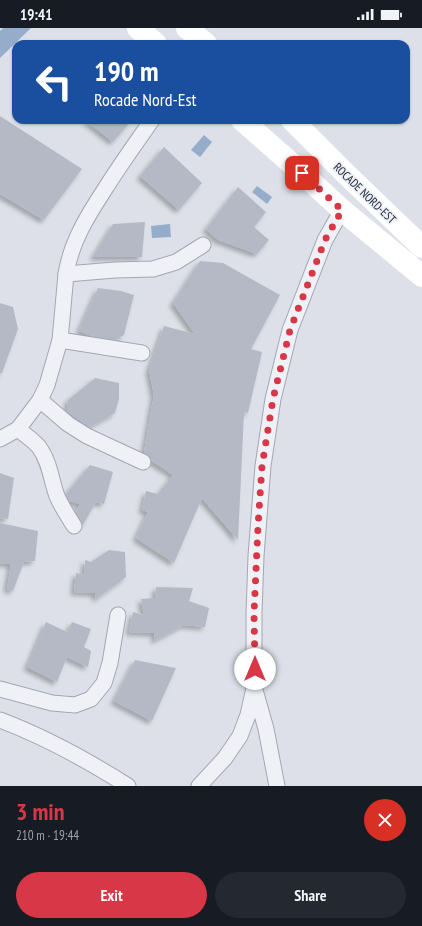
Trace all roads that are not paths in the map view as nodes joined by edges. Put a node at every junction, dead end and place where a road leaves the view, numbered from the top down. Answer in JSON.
{"nodes":[{"id":1,"x":138,"y":28,"type":"edge"},
{"id":2,"x":187,"y":28,"type":"edge"},
{"id":3,"x":152,"y":40,"type":"edge"},
{"id":4,"x":201,"y":40,"type":"edge"},
{"id":5,"x":149,"y":124,"type":"edge"},
{"id":6,"x":247,"y":124,"type":"edge"},
{"id":7,"x":296,"y":124,"type":"edge"},
{"id":8,"x":342,"y":210,"type":"junction"},
{"id":9,"x":203,"y":246,"type":"dead end"},
{"id":10,"x":422,"y":247,"type":"edge"},
{"id":11,"x":66,"y":274,"type":"junction"},
{"id":12,"x":422,"y":276,"type":"edge"},
{"id":13,"x":60,"y":340,"type":"junction"},
{"id":14,"x":142,"y":353,"type":"dead end"},
{"id":15,"x":40,"y":400,"type":"junction"},
{"id":16,"x":18,"y":429,"type":"junction"},
{"id":17,"x":0,"y":438,"type":"edge"},
{"id":18,"x":143,"y":462,"type":"dead end"},
{"id":19,"x":74,"y":526,"type":"dead end"},
{"id":20,"x":118,"y":615,"type":"dead end"},
{"id":21,"x":254,"y":688,"type":"junction"},
{"id":22,"x":0,"y":689,"type":"edge"},
{"id":23,"x":0,"y":720,"type":"edge"},
{"id":24,"x":128,"y":786,"type":"edge"},
{"id":25,"x":200,"y":786,"type":"edge"},
{"id":26,"x":278,"y":786,"type":"edge"}],
"edges":[{"from":1,"to":3,"type":"street"},
{"from":2,"to":4,"type":"street"},
{"from":5,"to":11,"type":"street"},
{"from":6,"to":8,"type":"street","name":"ROCADE NORD-EST"},
{"from":7,"to":10,"type":"street","name":"ROCADE NORD-EST"},
{"from":8,"to":12,"type":"street","name":"ROCADE NORD-EST"},
{"from":8,"to":21,"type":"street"},
{"from":9,"to":11,"type":"street"},
{"from":11,"to":13,"type":"street"},
{"from":13,"to":14,"type":"street"},
{"from":13,"to":15,"type":"street"},
{"from":15,"to":16,"type":"street"},
{"from":15,"to":18,"type":"street"},
{"from":16,"to":17,"type":"street"},
{"from":16,"to":19,"type":"street"},
{"from":20,"to":22,"type":"street"},
{"from":21,"to":25,"type":"street"},
{"from":21,"to":26,"type":"street"},
{"from":23,"to":24,"type":"street"}]}
